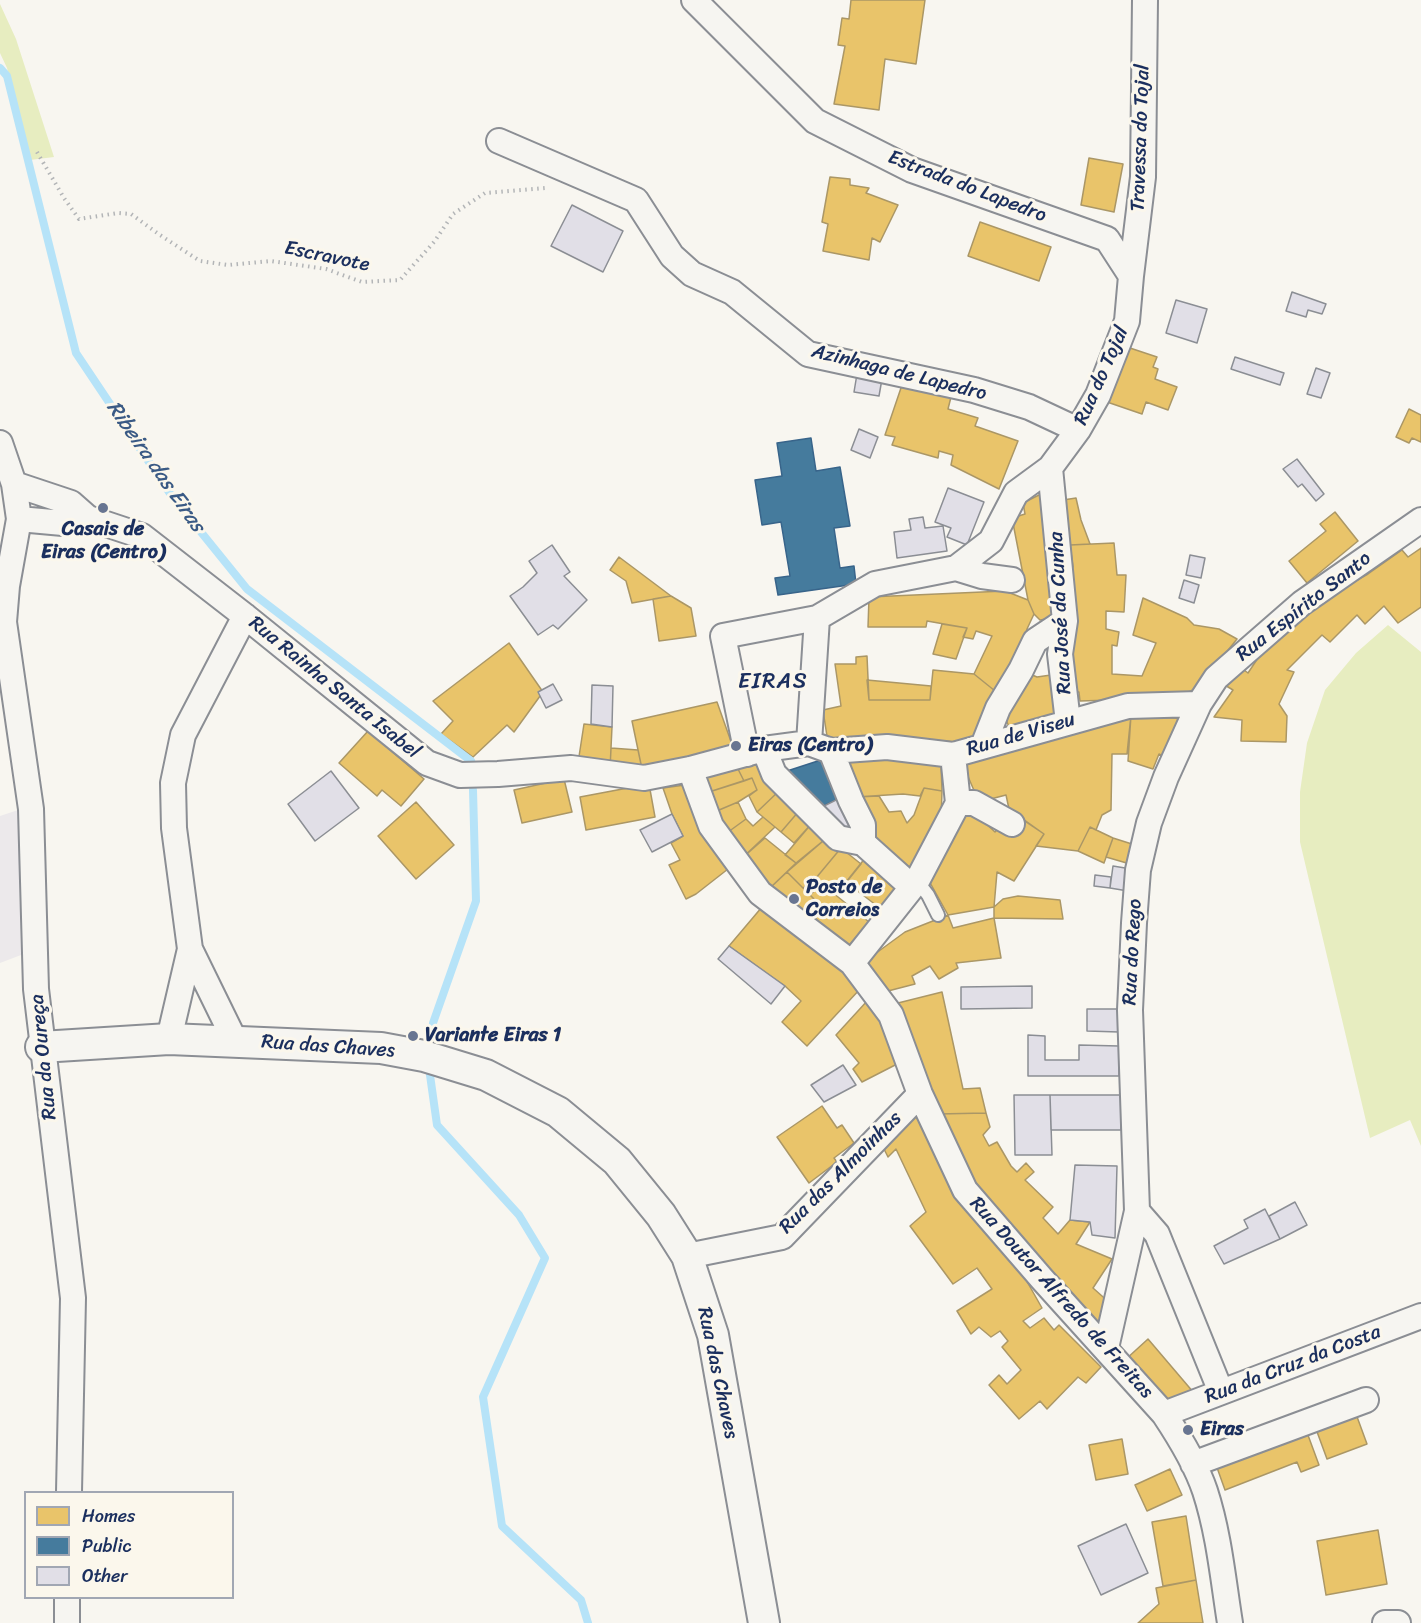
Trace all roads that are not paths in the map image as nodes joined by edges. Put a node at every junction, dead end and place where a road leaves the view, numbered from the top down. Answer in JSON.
{"nodes":[{"id":1,"x":694,"y":0,"type":"edge"},
{"id":2,"x":1144,"y":0,"type":"edge"},
{"id":3,"x":499,"y":141,"type":"dead end"},
{"id":4,"x":1131,"y":276,"type":"junction"},
{"id":5,"x":1078,"y":430,"type":"junction"},
{"id":6,"x":0,"y":443,"type":"edge"},
{"id":7,"x":1050,"y":468,"type":"junction"},
{"id":8,"x":14,"y":484,"type":"junction"},
{"id":9,"x":20,"y":519,"type":"junction"},
{"id":10,"x":88,"y":519,"type":"junction"},
{"id":11,"x":1421,"y":520,"type":"edge"},
{"id":12,"x":956,"y":568,"type":"junction"},
{"id":13,"x":1012,"y":580,"type":"dead end"},
{"id":14,"x":245,"y":616,"type":"junction"},
{"id":15,"x":817,"y":618,"type":"junction"},
{"id":16,"x":2,"y":621,"type":"edge"},
{"id":17,"x":1065,"y":621,"type":"junction"},
{"id":18,"x":1199,"y":704,"type":"junction"},
{"id":19,"x":1068,"y":722,"type":"junction"},
{"id":20,"x":983,"y":746,"type":"junction"},
{"id":21,"x":820,"y":747,"type":"junction"},
{"id":22,"x":755,"y":752,"type":"junction"},
{"id":23,"x":953,"y":754,"type":"junction"},
{"id":24,"x":690,"y":769,"type":"junction"},
{"id":25,"x":958,"y":802,"type":"junction"},
{"id":26,"x":1012,"y":824,"type":"dead end"},
{"id":27,"x":863,"y":843,"type":"junction"},
{"id":28,"x":914,"y":884,"type":"junction"},
{"id":29,"x":938,"y":915,"type":"dead end"},
{"id":30,"x":190,"y":949,"type":"junction"},
{"id":31,"x":852,"y":963,"type":"junction"},
{"id":32,"x":169,"y":1040,"type":"junction"},
{"id":33,"x":235,"y":1041,"type":"junction"},
{"id":34,"x":41,"y":1047,"type":"junction"},
{"id":35,"x":920,"y":1094,"type":"junction"},
{"id":36,"x":1137,"y":1210,"type":"junction"},
{"id":37,"x":687,"y":1256,"type":"junction"},
{"id":38,"x":1421,"y":1316,"type":"edge"},
{"id":39,"x":1106,"y":1348,"type":"junction"},
{"id":40,"x":1221,"y":1392,"type":"junction"},
{"id":41,"x":1366,"y":1400,"type":"dead end"},
{"id":42,"x":1164,"y":1414,"type":"junction"},
{"id":43,"x":1193,"y":1464,"type":"junction"},
{"id":44,"x":69,"y":1491,"type":"edge"},
{"id":45,"x":66,"y":1599,"type":"edge"},
{"id":46,"x":68,"y":1623,"type":"edge"},
{"id":47,"x":764,"y":1623,"type":"edge"},
{"id":48,"x":1230,"y":1623,"type":"edge"},
{"id":49,"x":1385,"y":1623,"type":"edge"},
{"id":50,"x":1398,"y":1623,"type":"edge"}],
"edges":[{"from":1,"to":4,"type":"street","name":"Estrada do Lapedro"},
{"from":2,"to":4,"type":"street","name":"Travessa do Tojal"},
{"from":3,"to":5,"type":"street","name":"Azinhaga de Lapedro"},
{"from":4,"to":5,"type":"street","name":"Rua do Tojal"},
{"from":5,"to":7,"type":"street","name":"Rua do Tojal"},
{"from":6,"to":8,"type":"street"},
{"from":7,"to":12,"type":"street","name":"Rua do Tojal"},
{"from":7,"to":17,"type":"street","name":"Rua José da Cunha"},
{"from":8,"to":9,"type":"street"},
{"from":8,"to":10,"type":"street"},
{"from":9,"to":10,"type":"street"},
{"from":9,"to":16,"type":"street","name":"Rua da Oureça"},
{"from":10,"to":14,"type":"street","name":"Rua Rainha Santa Isabel"},
{"from":11,"to":18,"type":"street","name":"Rua Espírito Santo"},
{"from":12,"to":13,"type":"street"},
{"from":12,"to":15,"type":"street"},
{"from":14,"to":24,"type":"street","name":"Rua Rainha Santa Isabel"},
{"from":14,"to":30,"type":"street","name":"Rua das Chaves"},
{"from":15,"to":21,"type":"street"},
{"from":15,"to":22,"type":"street"},
{"from":16,"to":34,"type":"street","name":"Rua da Oureça"},
{"from":17,"to":19,"type":"street","name":"Rua José da Cunha"},
{"from":17,"to":20,"type":"street"},
{"from":18,"to":19,"type":"street","name":"Rua de Viseu"},
{"from":18,"to":36,"type":"street","name":"Rua do Rego"},
{"from":19,"to":20,"type":"street","name":"Rua de Viseu"},
{"from":20,"to":23,"type":"street","name":"Rua de Viseu"},
{"from":21,"to":22,"type":"street","name":"Rua de Viseu"},
{"from":21,"to":23,"type":"street","name":"Rua de Viseu"},
{"from":21,"to":27,"type":"street"},
{"from":22,"to":24,"type":"street","name":"Rua Rainha Santa Isabel"},
{"from":22,"to":27,"type":"street"},
{"from":23,"to":25,"type":"street"},
{"from":24,"to":31,"type":"street","name":"Rua Doutor Alfredo de Freitas"},
{"from":25,"to":26,"type":"street"},
{"from":25,"to":28,"type":"street"},
{"from":27,"to":28,"type":"street"},
{"from":28,"to":29,"type":"lane"},
{"from":28,"to":31,"type":"street"},
{"from":30,"to":32,"type":"street","name":"Rua das Chaves"},
{"from":30,"to":33,"type":"street","name":"Rua das Chaves"},
{"from":31,"to":35,"type":"street","name":"Rua Doutor Alfredo de Freitas"},
{"from":32,"to":33,"type":"street","name":"Rua das Chaves"},
{"from":32,"to":34,"type":"street"},
{"from":33,"to":37,"type":"street","name":"Rua das Chaves"},
{"from":34,"to":44,"type":"street","name":"Rua da Oureça"},
{"from":35,"to":37,"type":"street","name":"Rua das Almoinhas"},
{"from":35,"to":39,"type":"street","name":"Rua Doutor Alfredo de Freitas"},
{"from":36,"to":39,"type":"street","name":"Rua do Rego"},
{"from":36,"to":40,"type":"street"},
{"from":37,"to":47,"type":"street","name":"Rua das Chaves"},
{"from":38,"to":40,"type":"street","name":"Rua da Cruz da Costa"},
{"from":39,"to":42,"type":"street","name":"Rua Doutor Alfredo de Freitas"},
{"from":40,"to":42,"type":"street","name":"Rua da Cruz da Costa"},
{"from":41,"to":43,"type":"street"},
{"from":42,"to":43,"type":"street","name":"Rua Doutor Alfredo de Freitas"},
{"from":43,"to":48,"type":"street","name":"Rua Doutor Alfredo de Freitas"},
{"from":45,"to":46,"type":"street"},
{"from":49,"to":50,"type":"street"}]}
